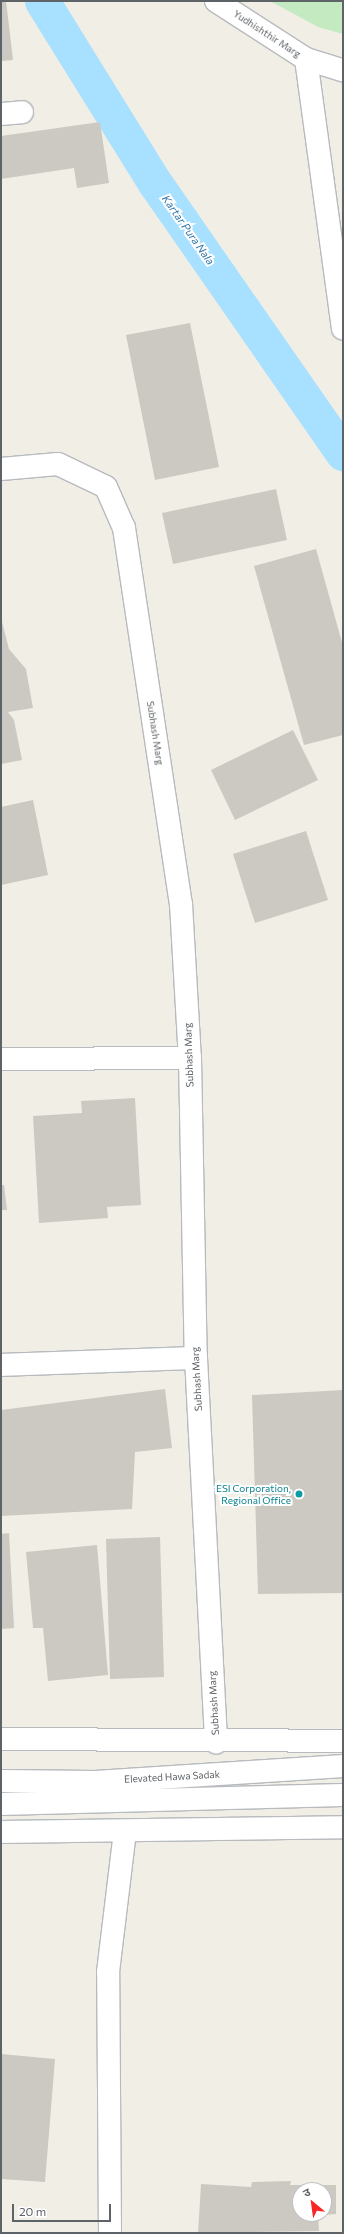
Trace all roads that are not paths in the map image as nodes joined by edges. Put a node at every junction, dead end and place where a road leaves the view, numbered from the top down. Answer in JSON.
{"nodes":[{"id":1,"x":216,"y":1,"type":"edge"},
{"id":2,"x":306,"y":59,"type":"junction"},
{"id":3,"x":343,"y":70,"type":"edge"},
{"id":4,"x":343,"y":328,"type":"edge"},
{"id":5,"x":1,"y":469,"type":"edge"},
{"id":6,"x":190,"y":1058,"type":"junction"},
{"id":7,"x":1,"y":1059,"type":"edge"},
{"id":8,"x":196,"y":1358,"type":"junction"},
{"id":9,"x":1,"y":1365,"type":"edge"},
{"id":10,"x":1,"y":1739,"type":"edge"},
{"id":11,"x":343,"y":1741,"type":"edge"},
{"id":12,"x":216,"y":1742,"type":"junction"},
{"id":13,"x":343,"y":1766,"type":"edge"},
{"id":14,"x":1,"y":1781,"type":"edge"},
{"id":15,"x":343,"y":1795,"type":"edge"},
{"id":16,"x":1,"y":1804,"type":"edge"},
{"id":17,"x":343,"y":1827,"type":"edge"},
{"id":18,"x":125,"y":1831,"type":"junction"},
{"id":19,"x":1,"y":1832,"type":"edge"},
{"id":20,"x":110,"y":2233,"type":"edge"}],
"edges":[{"from":1,"to":2,"type":"street","name":"Yudhishthir Marg"},
{"from":2,"to":3,"type":"street","name":"Yudhishthir Marg"},
{"from":2,"to":4,"type":"street"},
{"from":5,"to":6,"type":"street","name":"Subhash Marg"},
{"from":6,"to":7,"type":"street"},
{"from":6,"to":8,"type":"street","name":"Subhash Marg"},
{"from":8,"to":9,"type":"street"},
{"from":8,"to":12,"type":"street","name":"Subhash Marg"},
{"from":10,"to":12,"type":"street"},
{"from":11,"to":12,"type":"street"},
{"from":13,"to":14,"type":"street","name":"Elevated Hawa Sadak"},
{"from":15,"to":16,"type":"street"},
{"from":17,"to":18,"type":"street"},
{"from":18,"to":19,"type":"street"},
{"from":18,"to":20,"type":"street"}]}
